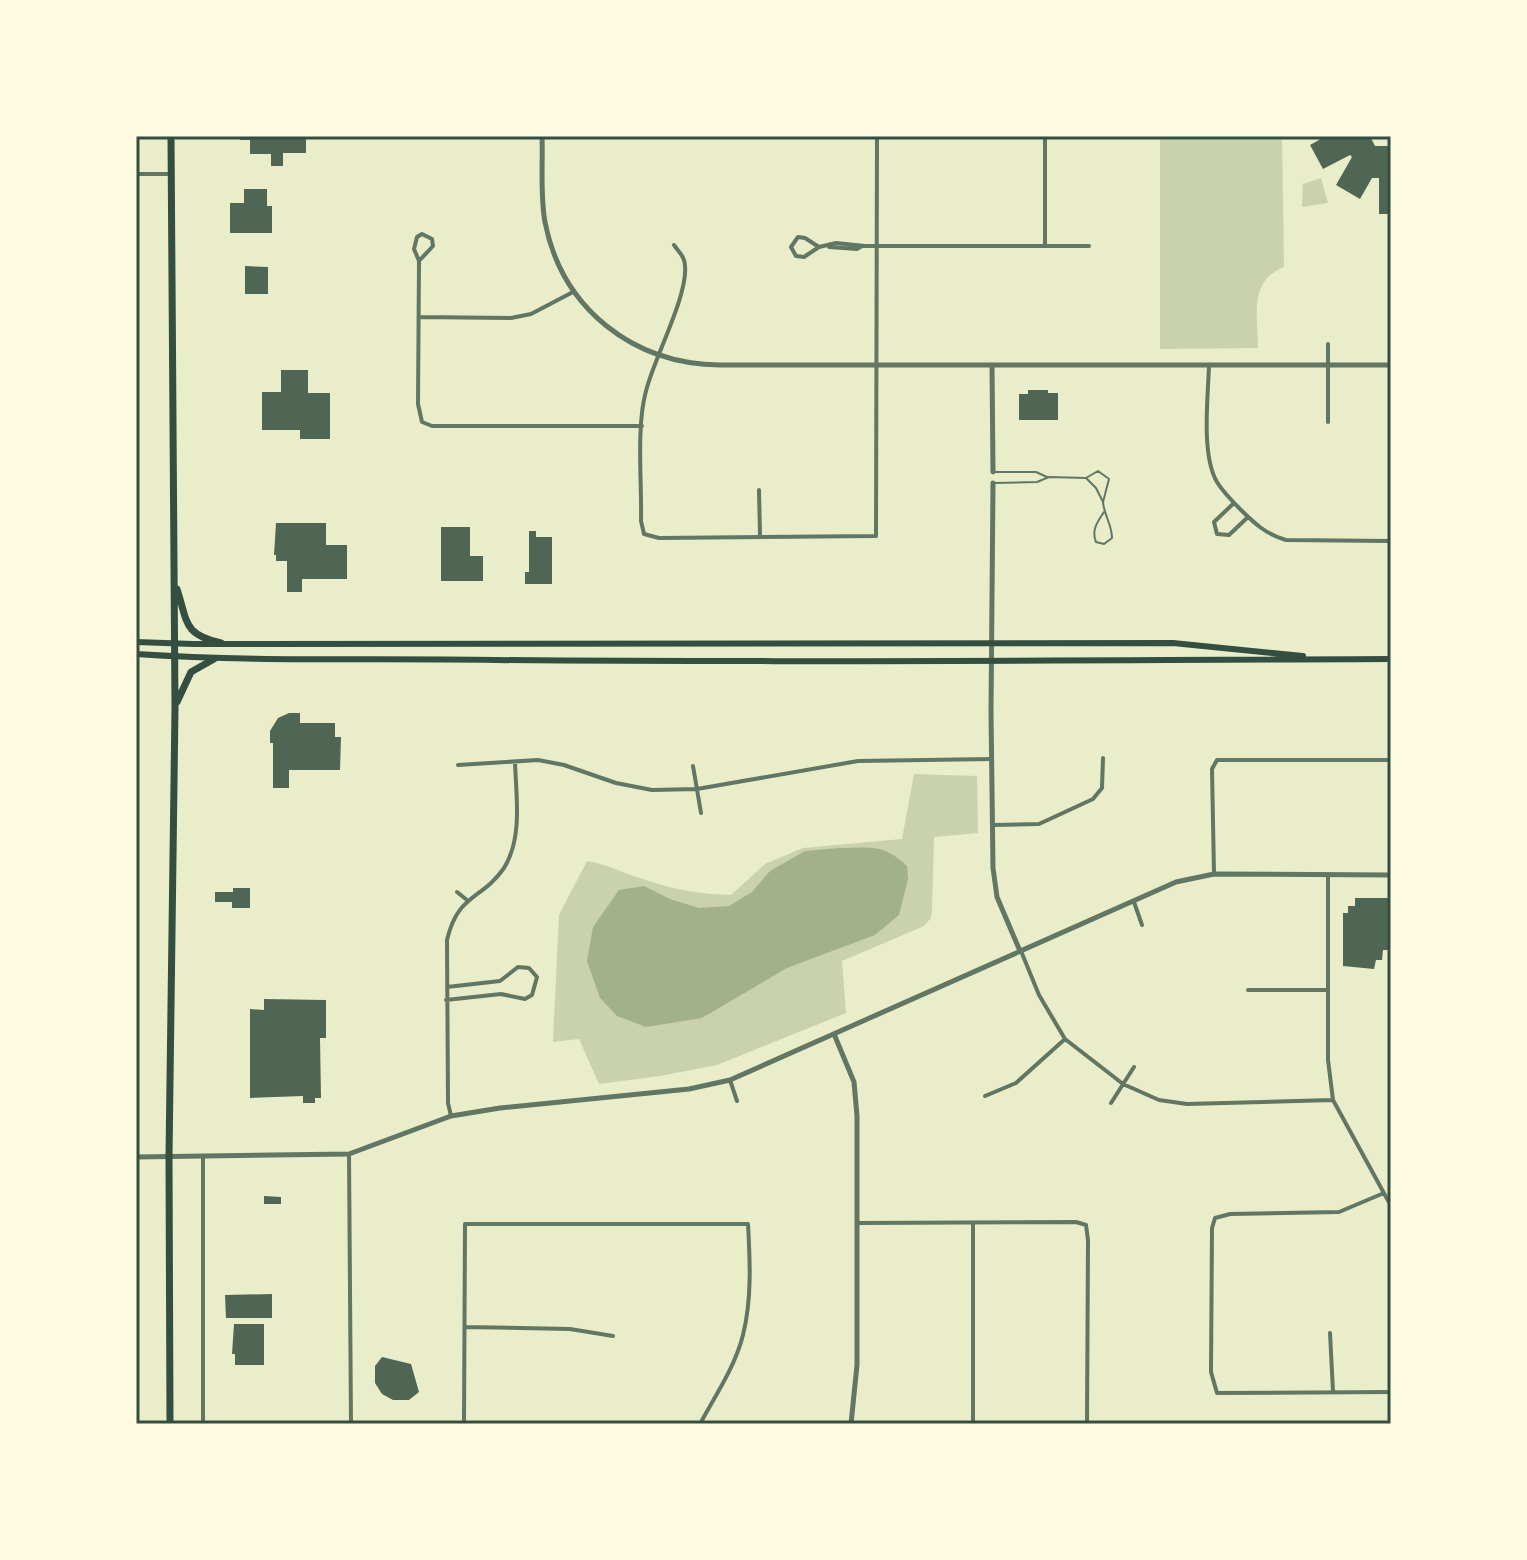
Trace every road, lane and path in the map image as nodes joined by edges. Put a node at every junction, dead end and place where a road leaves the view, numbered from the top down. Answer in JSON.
{"nodes":[{"id":1,"x":171,"y":136,"type":"edge"},
{"id":2,"x":542,"y":136,"type":"edge"},
{"id":3,"x":877,"y":136,"type":"edge"},
{"id":4,"x":1045,"y":136,"type":"edge"},
{"id":5,"x":136,"y":174,"type":"edge"},
{"id":6,"x":171,"y":174,"type":"junction"},
{"id":7,"x":674,"y":245,"type":"dead end"},
{"id":8,"x":1045,"y":245,"type":"junction"},
{"id":9,"x":877,"y":246,"type":"junction"},
{"id":10,"x":1089,"y":246,"type":"dead end"},
{"id":11,"x":819,"y":247,"type":"junction"},
{"id":12,"x":419,"y":261,"type":"junction"},
{"id":13,"x":573,"y":292,"type":"junction"},
{"id":14,"x":419,"y":317,"type":"junction"},
{"id":15,"x":1328,"y":344,"type":"dead end"},
{"id":16,"x":658,"y":355,"type":"junction"},
{"id":17,"x":877,"y":365,"type":"junction"},
{"id":18,"x":992,"y":365,"type":"junction"},
{"id":19,"x":1328,"y":365,"type":"junction"},
{"id":20,"x":1391,"y":365,"type":"edge"},
{"id":21,"x":1209,"y":366,"type":"junction"},
{"id":22,"x":1328,"y":422,"type":"dead end"},
{"id":23,"x":642,"y":426,"type":"junction"},
{"id":24,"x":993,"y":472,"type":"junction"},
{"id":25,"x":1049,"y":477,"type":"junction"},
{"id":26,"x":1086,"y":478,"type":"junction"},
{"id":27,"x":993,"y":483,"type":"junction"},
{"id":28,"x":759,"y":490,"type":"dead end"},
{"id":29,"x":1103,"y":502,"type":"junction"},
{"id":30,"x":1234,"y":503,"type":"junction"},
{"id":31,"x":1104,"y":512,"type":"junction"},
{"id":32,"x":1248,"y":517,"type":"junction"},
{"id":33,"x":760,"y":536,"type":"junction"},
{"id":34,"x":1391,"y":541,"type":"edge"},
{"id":35,"x":174,"y":580,"type":"junction"},
{"id":36,"x":136,"y":642,"type":"edge"},
{"id":37,"x":221,"y":643,"type":"junction"},
{"id":38,"x":991,"y":643,"type":"junction"},
{"id":39,"x":174,"y":644,"type":"junction"},
{"id":40,"x":136,"y":654,"type":"edge"},
{"id":41,"x":174,"y":658,"type":"junction"},
{"id":42,"x":214,"y":659,"type":"junction"},
{"id":43,"x":991,"y":659,"type":"junction"},
{"id":44,"x":1331,"y":659,"type":"junction"},
{"id":45,"x":1391,"y":659,"type":"edge"},
{"id":46,"x":175,"y":708,"type":"junction"},
{"id":47,"x":1103,"y":758,"type":"dead end"},
{"id":48,"x":992,"y":759,"type":"junction"},
{"id":49,"x":1391,"y":760,"type":"edge"},
{"id":50,"x":515,"y":762,"type":"junction"},
{"id":51,"x":458,"y":765,"type":"dead end"},
{"id":52,"x":693,"y":766,"type":"dead end"},
{"id":53,"x":697,"y":789,"type":"junction"},
{"id":54,"x":701,"y":813,"type":"dead end"},
{"id":55,"x":993,"y":825,"type":"junction"},
{"id":56,"x":1214,"y":874,"type":"junction"},
{"id":57,"x":1328,"y":875,"type":"junction"},
{"id":58,"x":1391,"y":875,"type":"edge"},
{"id":59,"x":457,"y":892,"type":"dead end"},
{"id":60,"x":467,"y":900,"type":"junction"},
{"id":61,"x":1134,"y":902,"type":"junction"},
{"id":62,"x":1142,"y":925,"type":"dead end"},
{"id":63,"x":1020,"y":951,"type":"junction"},
{"id":64,"x":500,"y":981,"type":"junction"},
{"id":65,"x":473,"y":986,"type":"junction"},
{"id":66,"x":447,"y":987,"type":"junction"},
{"id":67,"x":1248,"y":990,"type":"dead end"},
{"id":68,"x":1327,"y":990,"type":"junction"},
{"id":69,"x":501,"y":994,"type":"junction"},
{"id":70,"x":475,"y":998,"type":"junction"},
{"id":71,"x":446,"y":1000,"type":"junction"},
{"id":72,"x":834,"y":1034,"type":"junction"},
{"id":73,"x":1065,"y":1039,"type":"junction"},
{"id":74,"x":1134,"y":1067,"type":"dead end"},
{"id":75,"x":730,"y":1080,"type":"junction"},
{"id":76,"x":1123,"y":1084,"type":"junction"},
{"id":77,"x":985,"y":1096,"type":"dead end"},
{"id":78,"x":1333,"y":1100,"type":"junction"},
{"id":79,"x":737,"y":1101,"type":"dead end"},
{"id":80,"x":1111,"y":1103,"type":"dead end"},
{"id":81,"x":451,"y":1116,"type":"junction"},
{"id":82,"x":349,"y":1154,"type":"junction"},
{"id":83,"x":169,"y":1156,"type":"junction"},
{"id":84,"x":203,"y":1156,"type":"junction"},
{"id":85,"x":136,"y":1157,"type":"edge"},
{"id":86,"x":1384,"y":1193,"type":"junction"},
{"id":87,"x":1391,"y":1206,"type":"edge"},
{"id":88,"x":858,"y":1223,"type":"junction"},
{"id":89,"x":973,"y":1224,"type":"junction"},
{"id":90,"x":465,"y":1327,"type":"junction"},
{"id":91,"x":1330,"y":1333,"type":"dead end"},
{"id":92,"x":613,"y":1336,"type":"dead end"},
{"id":93,"x":1333,"y":1392,"type":"junction"},
{"id":94,"x":1391,"y":1392,"type":"edge"},
{"id":95,"x":170,"y":1424,"type":"edge"},
{"id":96,"x":203,"y":1424,"type":"edge"},
{"id":97,"x":351,"y":1424,"type":"edge"},
{"id":98,"x":464,"y":1424,"type":"edge"},
{"id":99,"x":700,"y":1424,"type":"edge"},
{"id":100,"x":851,"y":1424,"type":"edge"},
{"id":101,"x":973,"y":1424,"type":"edge"},
{"id":102,"x":1087,"y":1424,"type":"edge"}],
"edges":[{"from":1,"to":6,"type":"main road"},
{"from":2,"to":13,"type":"street"},
{"from":3,"to":9,"type":"street"},
{"from":4,"to":8,"type":"street"},
{"from":5,"to":6,"type":"street"},
{"from":6,"to":35,"type":"main road"},
{"from":7,"to":16,"type":"street"},
{"from":8,"to":9,"type":"street"},
{"from":8,"to":10,"type":"street"},
{"from":9,"to":11,"type":"street"},
{"from":9,"to":17,"type":"street"},
{"from":11,"to":11,"type":"street"},
{"from":12,"to":12,"type":"street"},
{"from":12,"to":14,"type":"street"},
{"from":13,"to":14,"type":"street"},
{"from":13,"to":16,"type":"street"},
{"from":14,"to":23,"type":"street"},
{"from":15,"to":19,"type":"street"},
{"from":16,"to":17,"type":"street"},
{"from":16,"to":23,"type":"street"},
{"from":17,"to":18,"type":"street"},
{"from":17,"to":33,"type":"street"},
{"from":18,"to":21,"type":"street"},
{"from":18,"to":24,"type":"street"},
{"from":19,"to":20,"type":"street"},
{"from":19,"to":21,"type":"street"},
{"from":19,"to":22,"type":"street"},
{"from":21,"to":30,"type":"street"},
{"from":23,"to":33,"type":"street"},
{"from":24,"to":25,"type":"lane"},
{"from":24,"to":27,"type":"street"},
{"from":25,"to":26,"type":"lane"},
{"from":25,"to":27,"type":"lane"},
{"from":26,"to":29,"type":"lane"},
{"from":26,"to":29,"type":"lane"},
{"from":27,"to":38,"type":"street"},
{"from":28,"to":33,"type":"street"},
{"from":29,"to":31,"type":"lane"},
{"from":30,"to":32,"type":"street"},
{"from":30,"to":32,"type":"street"},
{"from":31,"to":31,"type":"lane"},
{"from":32,"to":34,"type":"street"},
{"from":35,"to":37,"type":"main road"},
{"from":35,"to":39,"type":"main road"},
{"from":36,"to":39,"type":"main road"},
{"from":37,"to":38,"type":"main road"},
{"from":37,"to":39,"type":"main road"},
{"from":38,"to":43,"type":"street"},
{"from":38,"to":44,"type":"main road"},
{"from":39,"to":41,"type":"main road"},
{"from":40,"to":41,"type":"main road"},
{"from":41,"to":42,"type":"main road"},
{"from":41,"to":46,"type":"main road"},
{"from":42,"to":43,"type":"main road"},
{"from":42,"to":46,"type":"main road"},
{"from":43,"to":44,"type":"main road"},
{"from":43,"to":48,"type":"street"},
{"from":44,"to":45,"type":"main road"},
{"from":46,"to":83,"type":"main road"},
{"from":47,"to":55,"type":"street"},
{"from":48,"to":53,"type":"street"},
{"from":48,"to":55,"type":"street"},
{"from":49,"to":56,"type":"street"},
{"from":50,"to":51,"type":"street"},
{"from":50,"to":53,"type":"street"},
{"from":50,"to":60,"type":"street"},
{"from":52,"to":53,"type":"street"},
{"from":53,"to":54,"type":"street"},
{"from":55,"to":63,"type":"street"},
{"from":56,"to":57,"type":"street"},
{"from":56,"to":61,"type":"street"},
{"from":57,"to":58,"type":"street"},
{"from":57,"to":68,"type":"street"},
{"from":59,"to":60,"type":"street"},
{"from":60,"to":66,"type":"street"},
{"from":61,"to":62,"type":"street"},
{"from":61,"to":63,"type":"street"},
{"from":63,"to":72,"type":"street"},
{"from":63,"to":73,"type":"street"},
{"from":64,"to":65,"type":"street"},
{"from":64,"to":69,"type":"street"},
{"from":64,"to":69,"type":"street"},
{"from":65,"to":66,"type":"street"},
{"from":65,"to":70,"type":"street"},
{"from":66,"to":71,"type":"street"},
{"from":67,"to":68,"type":"street"},
{"from":68,"to":78,"type":"street"},
{"from":69,"to":70,"type":"street"},
{"from":70,"to":71,"type":"street"},
{"from":71,"to":81,"type":"street"},
{"from":72,"to":75,"type":"street"},
{"from":72,"to":88,"type":"street"},
{"from":73,"to":76,"type":"street"},
{"from":73,"to":77,"type":"street"},
{"from":74,"to":76,"type":"street"},
{"from":75,"to":79,"type":"street"},
{"from":75,"to":81,"type":"street"},
{"from":76,"to":78,"type":"street"},
{"from":76,"to":80,"type":"street"},
{"from":78,"to":86,"type":"street"},
{"from":81,"to":82,"type":"street"},
{"from":82,"to":84,"type":"street"},
{"from":82,"to":97,"type":"street"},
{"from":83,"to":84,"type":"street"},
{"from":83,"to":85,"type":"street"},
{"from":83,"to":95,"type":"main road"},
{"from":84,"to":96,"type":"street"},
{"from":86,"to":87,"type":"street"},
{"from":86,"to":93,"type":"street"},
{"from":88,"to":89,"type":"street"},
{"from":88,"to":100,"type":"street"},
{"from":89,"to":101,"type":"street"},
{"from":89,"to":102,"type":"street"},
{"from":90,"to":92,"type":"street"},
{"from":90,"to":98,"type":"street"},
{"from":90,"to":99,"type":"street"},
{"from":91,"to":93,"type":"street"},
{"from":93,"to":94,"type":"street"}]}
